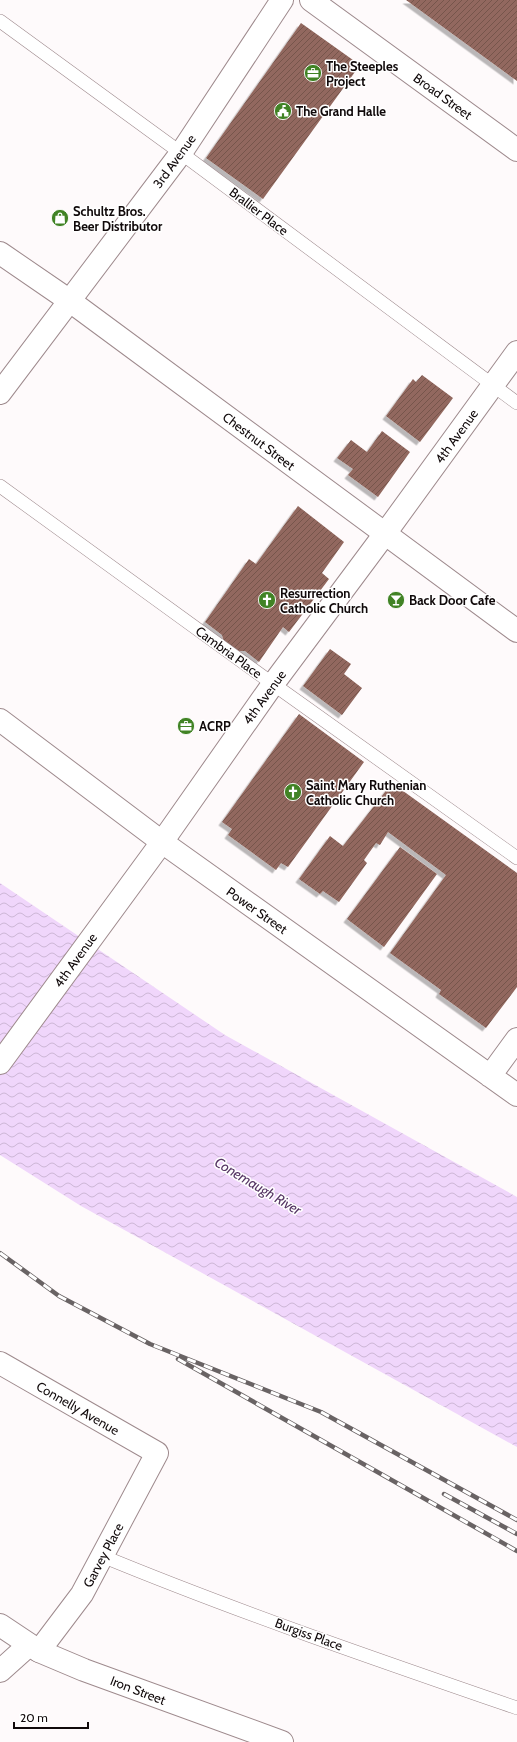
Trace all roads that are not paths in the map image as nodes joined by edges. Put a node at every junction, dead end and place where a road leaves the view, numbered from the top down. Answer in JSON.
{"nodes":[{"id":1,"x":282,"y":0,"type":"edge"},
{"id":2,"x":311,"y":0,"type":"edge"},
{"id":3,"x":0,"y":21,"type":"edge"},
{"id":4,"x":517,"y":150,"type":"edge"},
{"id":5,"x":181,"y":153,"type":"junction"},
{"id":6,"x":0,"y":253,"type":"edge"},
{"id":7,"x":70,"y":301,"type":"junction"},
{"id":8,"x":517,"y":352,"type":"edge"},
{"id":9,"x":493,"y":385,"type":"junction"},
{"id":10,"x":0,"y":393,"type":"edge"},
{"id":11,"x":517,"y":402,"type":"edge"},
{"id":12,"x":0,"y":486,"type":"edge"},
{"id":13,"x":384,"y":535,"type":"junction"},
{"id":14,"x":517,"y":631,"type":"edge"},
{"id":15,"x":273,"y":684,"type":"junction"},
{"id":16,"x":0,"y":720,"type":"edge"},
{"id":17,"x":162,"y":842,"type":"junction"},
{"id":18,"x":517,"y":858,"type":"edge"},
{"id":19,"x":517,"y":1039,"type":"edge"},
{"id":20,"x":0,"y":1063,"type":"edge"},
{"id":21,"x":490,"y":1076,"type":"junction"},
{"id":22,"x":517,"y":1095,"type":"edge"},
{"id":23,"x":0,"y":1363,"type":"edge"},
{"id":24,"x":157,"y":1453,"type":"joint"},
{"id":25,"x":102,"y":1556,"type":"junction"},
{"id":26,"x":0,"y":1625,"type":"edge"},
{"id":27,"x":34,"y":1648,"type":"junction"},
{"id":28,"x":0,"y":1671,"type":"edge"},
{"id":29,"x":517,"y":1708,"type":"edge"},
{"id":30,"x":282,"y":1742,"type":"edge"}],
"edges":[{"from":1,"to":5,"type":"main road","name":"3rd Avenue"},
{"from":2,"to":4,"type":"main road","name":"Broad Street"},
{"from":3,"to":5,"type":"lane","name":"Brallier Place"},
{"from":5,"to":7,"type":"main road","name":"3rd Avenue"},
{"from":5,"to":9,"type":"lane","name":"Brallier Place"},
{"from":6,"to":7,"type":"main road","name":"Chestnut Street"},
{"from":7,"to":10,"type":"main road","name":"3rd Avenue"},
{"from":7,"to":13,"type":"main road","name":"Chestnut Street"},
{"from":8,"to":9,"type":"main road","name":"4th Avenue"},
{"from":9,"to":11,"type":"lane","name":"Brallier Place"},
{"from":9,"to":13,"type":"main road","name":"4th Avenue"},
{"from":12,"to":15,"type":"lane","name":"Cambria Place"},
{"from":13,"to":14,"type":"main road","name":"Chestnut Street"},
{"from":13,"to":15,"type":"main road","name":"4th Avenue"},
{"from":15,"to":17,"type":"main road","name":"4th Avenue"},
{"from":15,"to":18,"type":"lane","name":"Cambria Place"},
{"from":16,"to":17,"type":"main road","name":"Power Street"},
{"from":17,"to":20,"type":"main road","name":"4th Avenue"},
{"from":17,"to":21,"type":"main road","name":"Power Street"},
{"from":19,"to":21,"type":"main road"},
{"from":21,"to":22,"type":"main road","name":"Power Street"},
{"from":23,"to":24,"type":"main road","name":"Connelly Avenue"},
{"from":24,"to":25,"type":"main road","name":"Garvey Place"},
{"from":25,"to":27,"type":"main road","name":"Garvey Place"},
{"from":25,"to":29,"type":"lane","name":"Burgiss Place"},
{"from":26,"to":27,"type":"main road","name":"Iron Street"},
{"from":27,"to":28,"type":"main road","name":"Garvey Place"},
{"from":27,"to":30,"type":"main road","name":"Iron Street"}]}
